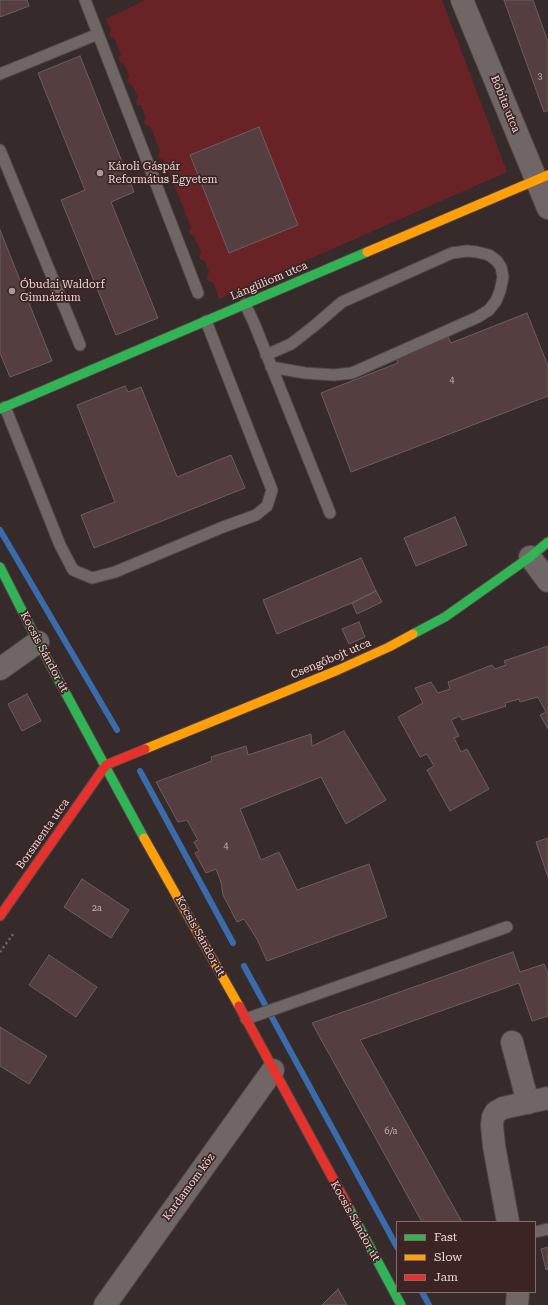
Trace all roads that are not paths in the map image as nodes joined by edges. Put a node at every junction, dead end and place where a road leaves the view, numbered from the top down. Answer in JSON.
{"nodes":[{"id":1,"x":85,"y":0,"type":"edge"},
{"id":2,"x":462,"y":0,"type":"edge"},
{"id":3,"x":98,"y":34,"type":"junction"},
{"id":4,"x":0,"y":74,"type":"edge"},
{"id":5,"x":0,"y":150,"type":"edge"},
{"id":6,"x":542,"y":177,"type":"edge"},
{"id":7,"x":548,"y":208,"type":"edge"},
{"id":8,"x":198,"y":293,"type":"dead end"},
{"id":9,"x":245,"y":304,"type":"junction"},
{"id":10,"x":206,"y":321,"type":"junction"},
{"id":11,"x":80,"y":345,"type":"dead end"},
{"id":12,"x":266,"y":355,"type":"junction"},
{"id":13,"x":271,"y":368,"type":"junction"},
{"id":14,"x":2,"y":408,"type":"edge"},
{"id":15,"x":330,"y":513,"type":"dead end"},
{"id":16,"x":548,"y":542,"type":"edge"},
{"id":17,"x":530,"y":557,"type":"junction"},
{"id":18,"x":0,"y":567,"type":"edge"},
{"id":19,"x":548,"y":581,"type":"edge"},
{"id":20,"x":38,"y":642,"type":"junction"},
{"id":21,"x":0,"y":669,"type":"edge"},
{"id":22,"x":106,"y":765,"type":"junction"},
{"id":23,"x":0,"y":916,"type":"edge"},
{"id":24,"x":507,"y":926,"type":"dead end"},
{"id":25,"x":246,"y":1019,"type":"junction"},
{"id":26,"x":512,"y":1042,"type":"dead end"},
{"id":27,"x":273,"y":1070,"type":"junction"},
{"id":28,"x":538,"y":1100,"type":"edge"},
{"id":29,"x":508,"y":1221,"type":"edge"},
{"id":30,"x":548,"y":1229,"type":"edge"},
{"id":31,"x":536,"y":1232,"type":"edge"},
{"id":32,"x":518,"y":1293,"type":"edge"},
{"id":33,"x":105,"y":1305,"type":"edge"},
{"id":34,"x":401,"y":1305,"type":"edge"},
{"id":35,"x":517,"y":1305,"type":"edge"}],
"edges":[{"from":1,"to":3,"type":"lane"},
{"from":2,"to":6,"type":"street","name":"Bóbita utca"},
{"from":3,"to":4,"type":"lane"},
{"from":3,"to":8,"type":"lane"},
{"from":5,"to":11,"type":"lane"},
{"from":6,"to":7,"type":"street","name":"Bóbita utca"},
{"from":6,"to":9,"type":"street","name":"Lángliliom utca"},
{"from":9,"to":10,"type":"street","name":"Lángliliom utca"},
{"from":9,"to":12,"type":"lane"},
{"from":10,"to":14,"type":"street","name":"Lángliliom utca"},
{"from":10,"to":14,"type":"lane"},
{"from":12,"to":13,"type":"lane"},
{"from":12,"to":13,"type":"lane"},
{"from":13,"to":15,"type":"lane"},
{"from":16,"to":17,"type":"street","name":"Csengőbojt utca"},
{"from":17,"to":19,"type":"street"},
{"from":17,"to":22,"type":"street","name":"Csengőbojt utca"},
{"from":18,"to":20,"type":"street","name":"Kocsis Sándor út"},
{"from":20,"to":21,"type":"street"},
{"from":20,"to":22,"type":"street","name":"Kocsis Sándor út"},
{"from":22,"to":23,"type":"street","name":"Borsmenta utca"},
{"from":22,"to":25,"type":"street","name":"Kocsis Sándor út"},
{"from":24,"to":25,"type":"lane"},
{"from":25,"to":27,"type":"street","name":"Kocsis Sándor út"},
{"from":26,"to":28,"type":"street"},
{"from":27,"to":33,"type":"street","name":"Kardamom köz"},
{"from":27,"to":34,"type":"street","name":"Kocsis Sándor út"},
{"from":28,"to":29,"type":"street"},
{"from":30,"to":31,"type":"lane"},
{"from":32,"to":35,"type":"street"}]}
